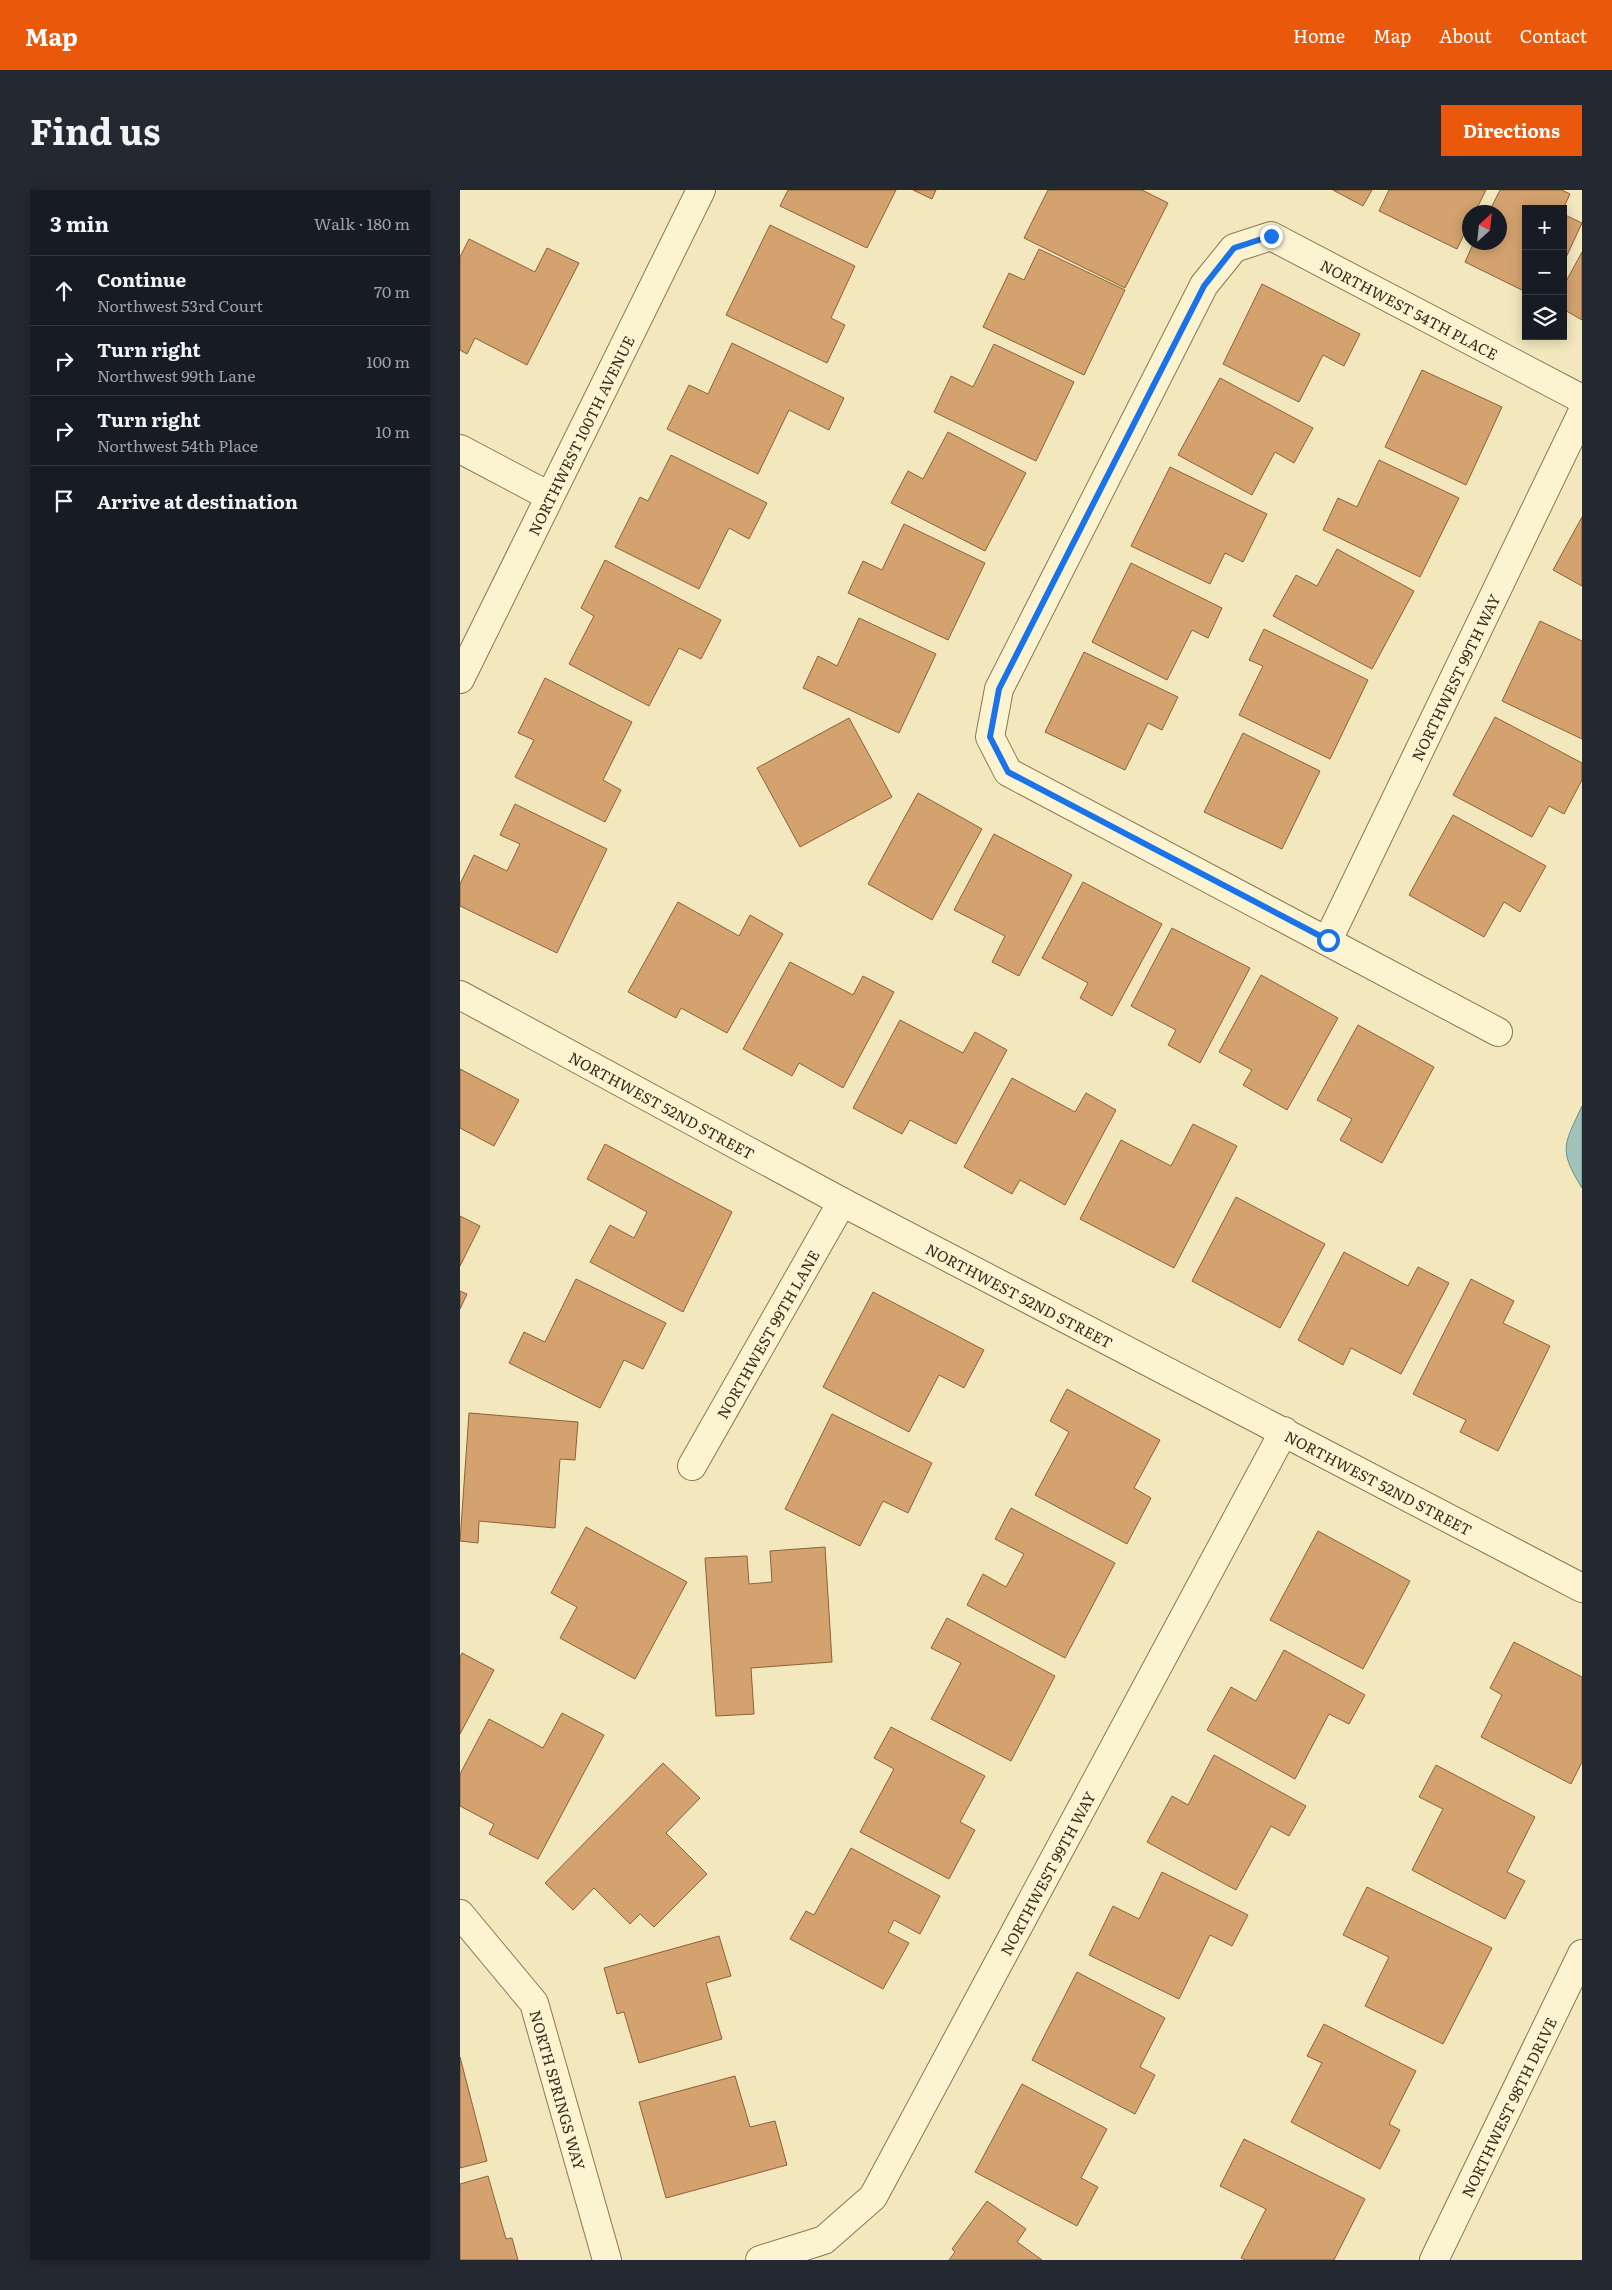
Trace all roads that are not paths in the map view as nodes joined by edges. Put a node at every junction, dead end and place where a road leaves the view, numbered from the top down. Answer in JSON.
{"nodes":[{"id":1,"x":701,"y":190,"type":"edge"},
{"id":2,"x":1582,"y":399,"type":"edge"},
{"id":3,"x":1582,"y":413,"type":"edge"},
{"id":4,"x":460,"y":449,"type":"edge"},
{"id":5,"x":549,"y":496,"type":"junction"},
{"id":6,"x":460,"y":679,"type":"edge"},
{"id":7,"x":1328,"y":940,"type":"junction"},
{"id":8,"x":460,"y":995,"type":"edge"},
{"id":9,"x":1498,"y":1032,"type":"dead end"},
{"id":10,"x":842,"y":1202,"type":"junction"},
{"id":11,"x":1284,"y":1431,"type":"junction"},
{"id":12,"x":692,"y":1466,"type":"dead end"},
{"id":13,"x":1582,"y":1588,"type":"edge"},
{"id":14,"x":460,"y":1914,"type":"edge"},
{"id":15,"x":1582,"y":1954,"type":"edge"},
{"id":16,"x":607,"y":2260,"type":"edge"},
{"id":17,"x":760,"y":2260,"type":"edge"},
{"id":18,"x":1434,"y":2260,"type":"edge"}],
"edges":[{"from":1,"to":5,"type":"street","name":"NORTHWEST 100TH AVENUE"},
{"from":2,"to":7,"type":"street","name":"NORTHWEST 54TH PLACE"},
{"from":3,"to":7,"type":"street","name":"NORTHWEST 99TH WAY"},
{"from":4,"to":5,"type":"street"},
{"from":5,"to":6,"type":"street","name":"NORTHWEST 100TH AVENUE"},
{"from":7,"to":9,"type":"street"},
{"from":8,"to":10,"type":"street","name":"NORTHWEST 52ND STREET"},
{"from":10,"to":11,"type":"street","name":"NORTHWEST 52ND STREET"},
{"from":10,"to":12,"type":"street","name":"NORTHWEST 99TH LANE"},
{"from":11,"to":13,"type":"street","name":"NORTHWEST 52ND STREET"},
{"from":11,"to":17,"type":"street","name":"NORTHWEST 99TH WAY"},
{"from":14,"to":16,"type":"street","name":"NORTH SPRINGS WAY"},
{"from":15,"to":18,"type":"street","name":"NORTHWEST 98TH DRIVE"}]}
